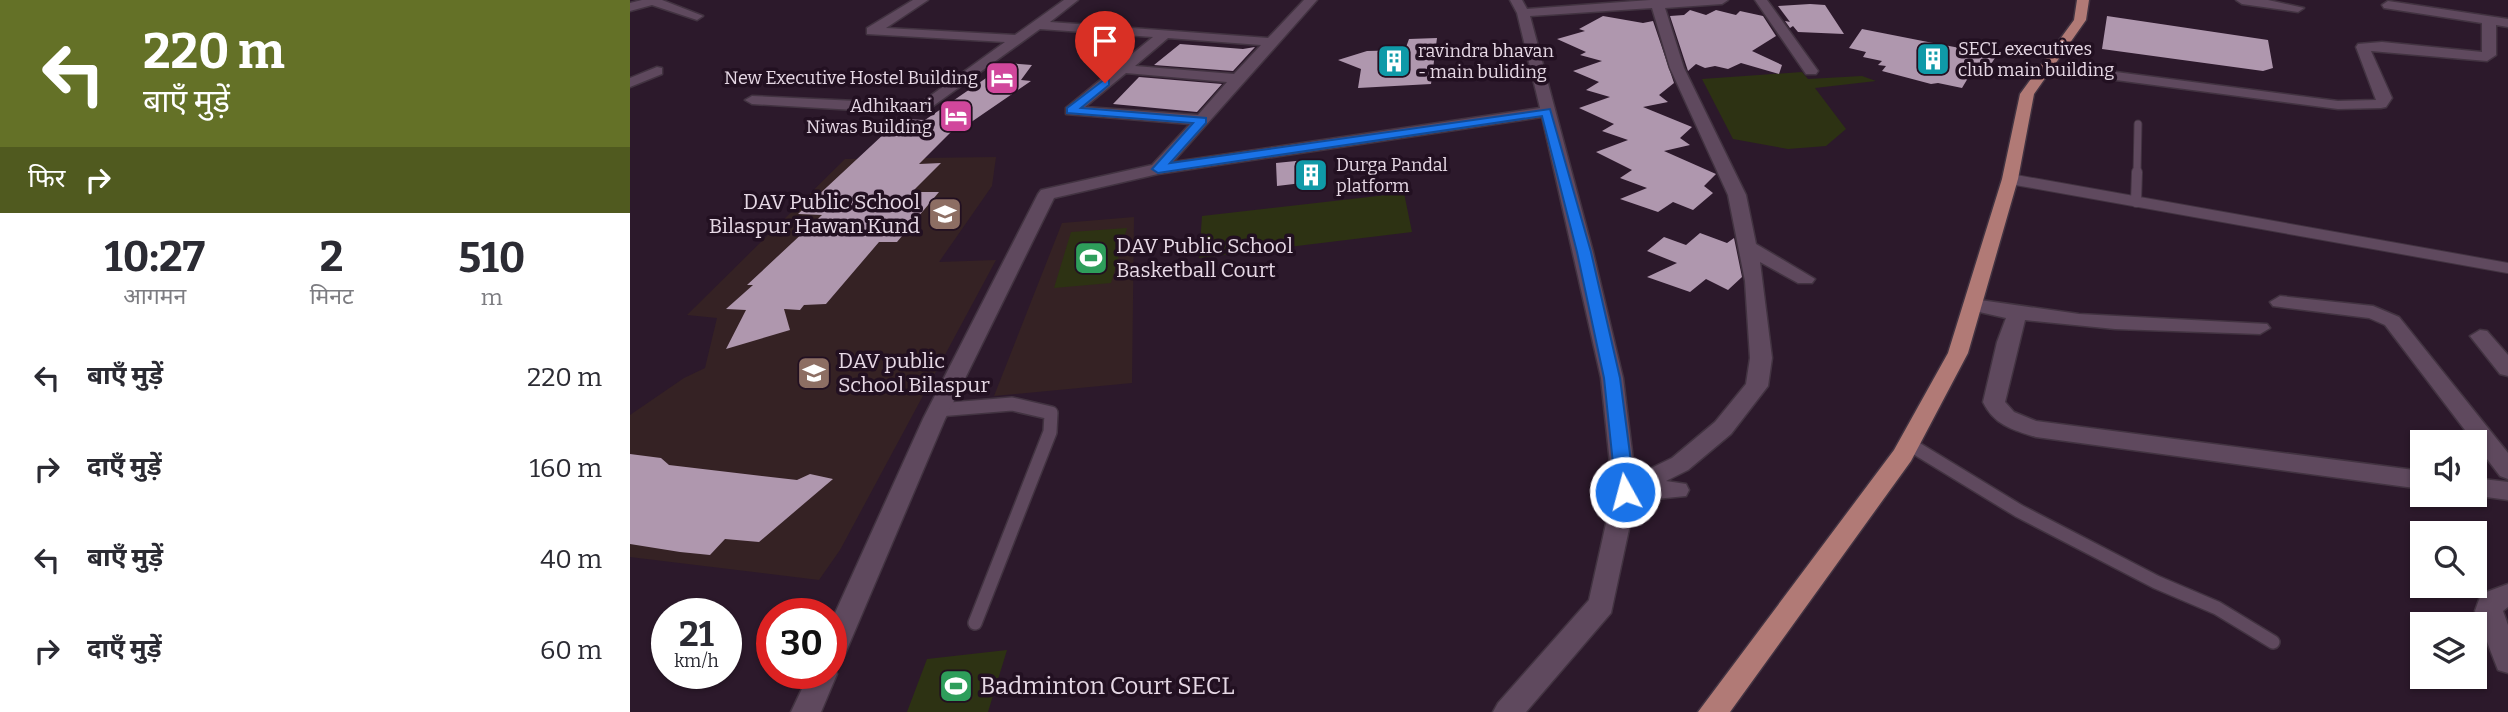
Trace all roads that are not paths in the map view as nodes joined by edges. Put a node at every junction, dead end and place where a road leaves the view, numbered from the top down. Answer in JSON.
{"nodes":[{"id":1,"x":651,"y":0,"type":"edge"},
{"id":2,"x":922,"y":0,"type":"edge"},
{"id":3,"x":1072,"y":0,"type":"edge"},
{"id":4,"x":1311,"y":0,"type":"edge"},
{"id":5,"x":1722,"y":0,"type":"edge"},
{"id":6,"x":1761,"y":0,"type":"edge"},
{"id":7,"x":2083,"y":0,"type":"edge"},
{"id":8,"x":2242,"y":0,"type":"edge"},
{"id":9,"x":1656,"y":2,"type":"edge"},
{"id":10,"x":2388,"y":5,"type":"dead end"},
{"id":11,"x":1519,"y":6,"type":"edge"},
{"id":12,"x":630,"y":7,"type":"edge"},
{"id":13,"x":2298,"y":8,"type":"dead end"},
{"id":14,"x":696,"y":16,"type":"dead end"},
{"id":15,"x":2489,"y":20,"type":"junction"},
{"id":16,"x":2508,"y":23,"type":"edge"},
{"id":17,"x":1037,"y":26,"type":"junction"},
{"id":18,"x":1164,"y":35,"type":"junction"},
{"id":19,"x":1017,"y":40,"type":"junction"},
{"id":20,"x":1271,"y":42,"type":"junction"},
{"id":21,"x":2047,"y":67,"type":"junction"},
{"id":22,"x":1123,"y":69,"type":"junction"},
{"id":23,"x":657,"y":71,"type":"dead end"},
{"id":24,"x":1811,"y":71,"type":"dead end"},
{"id":25,"x":1238,"y":79,"type":"junction"},
{"id":26,"x":630,"y":83,"type":"edge"},
{"id":27,"x":752,"y":100,"type":"dead end"},
{"id":28,"x":1546,"y":112,"type":"junction"},
{"id":29,"x":1202,"y":120,"type":"junction"},
{"id":30,"x":2138,"y":124,"type":"dead end"},
{"id":31,"x":1158,"y":169,"type":"junction"},
{"id":32,"x":2010,"y":180,"type":"junction"},
{"id":33,"x":2136,"y":202,"type":"junction"},
{"id":34,"x":1748,"y":247,"type":"junction"},
{"id":35,"x":2508,"y":268,"type":"edge"},
{"id":36,"x":1804,"y":279,"type":"dead end"},
{"id":37,"x":2280,"y":302,"type":"dead end"},
{"id":38,"x":1973,"y":305,"type":"junction"},
{"id":39,"x":2017,"y":315,"type":"junction"},
{"id":40,"x":2260,"y":328,"type":"dead end"},
{"id":41,"x":2480,"y":336,"type":"dead end"},
{"id":42,"x":2508,"y":369,"type":"edge"},
{"id":43,"x":938,"y":410,"type":"junction"},
{"id":44,"x":1909,"y":444,"type":"junction"},
{"id":45,"x":2508,"y":470,"type":"edge"},
{"id":46,"x":2410,"y":478,"type":"edge"},
{"id":47,"x":2487,"y":489,"type":"edge"},
{"id":48,"x":1677,"y":490,"type":"dead end"},
{"id":49,"x":2508,"y":491,"type":"edge"},
{"id":50,"x":1625,"y":492,"type":"junction"},
{"id":51,"x":2508,"y":595,"type":"edge"},
{"id":52,"x":847,"y":618,"type":"edge"},
{"id":53,"x":975,"y":623,"type":"dead end"},
{"id":54,"x":2273,"y":642,"type":"dead end"},
{"id":55,"x":2508,"y":661,"type":"edge"},
{"id":56,"x":816,"y":689,"type":"edge"},
{"id":57,"x":806,"y":712,"type":"edge"},
{"id":58,"x":1508,"y":712,"type":"edge"},
{"id":59,"x":1713,"y":712,"type":"edge"}],
"edges":[{"from":1,"to":12,"type":"street"},
{"from":1,"to":14,"type":"street"},
{"from":2,"to":19,"type":"street"},
{"from":3,"to":17,"type":"street"},
{"from":4,"to":20,"type":"street"},
{"from":5,"to":9,"type":"street"},
{"from":6,"to":24,"type":"street"},
{"from":7,"to":21,"type":"main road"},
{"from":8,"to":13,"type":"street"},
{"from":9,"to":11,"type":"street"},
{"from":9,"to":34,"type":"street"},
{"from":10,"to":15,"type":"street"},
{"from":11,"to":28,"type":"street"},
{"from":15,"to":16,"type":"street"},
{"from":15,"to":21,"type":"street"},
{"from":17,"to":18,"type":"street"},
{"from":17,"to":19,"type":"street"},
{"from":18,"to":20,"type":"street"},
{"from":18,"to":22,"type":"street"},
{"from":19,"to":27,"type":"street"},
{"from":20,"to":25,"type":"street"},
{"from":21,"to":32,"type":"main road"},
{"from":22,"to":25,"type":"street"},
{"from":22,"to":29,"type":"street"},
{"from":23,"to":26,"type":"street"},
{"from":25,"to":29,"type":"street"},
{"from":28,"to":31,"type":"street"},
{"from":28,"to":50,"type":"street"},
{"from":29,"to":31,"type":"street"},
{"from":30,"to":33,"type":"lane"},
{"from":31,"to":43,"type":"street"},
{"from":32,"to":33,"type":"lane"},
{"from":32,"to":38,"type":"main road"},
{"from":33,"to":35,"type":"lane"},
{"from":34,"to":36,"type":"street"},
{"from":34,"to":50,"type":"street"},
{"from":37,"to":45,"type":"street"},
{"from":38,"to":39,"type":"street"},
{"from":38,"to":44,"type":"main road"},
{"from":39,"to":40,"type":"street"},
{"from":39,"to":46,"type":"street"},
{"from":41,"to":42,"type":"street"},
{"from":43,"to":52,"type":"street"},
{"from":43,"to":53,"type":"lane"},
{"from":44,"to":54,"type":"lane"},
{"from":44,"to":59,"type":"main road"},
{"from":47,"to":49,"type":"street"},
{"from":48,"to":50,"type":"street"},
{"from":50,"to":58,"type":"street"},
{"from":51,"to":55,"type":"street"},
{"from":56,"to":57,"type":"street"}]}
